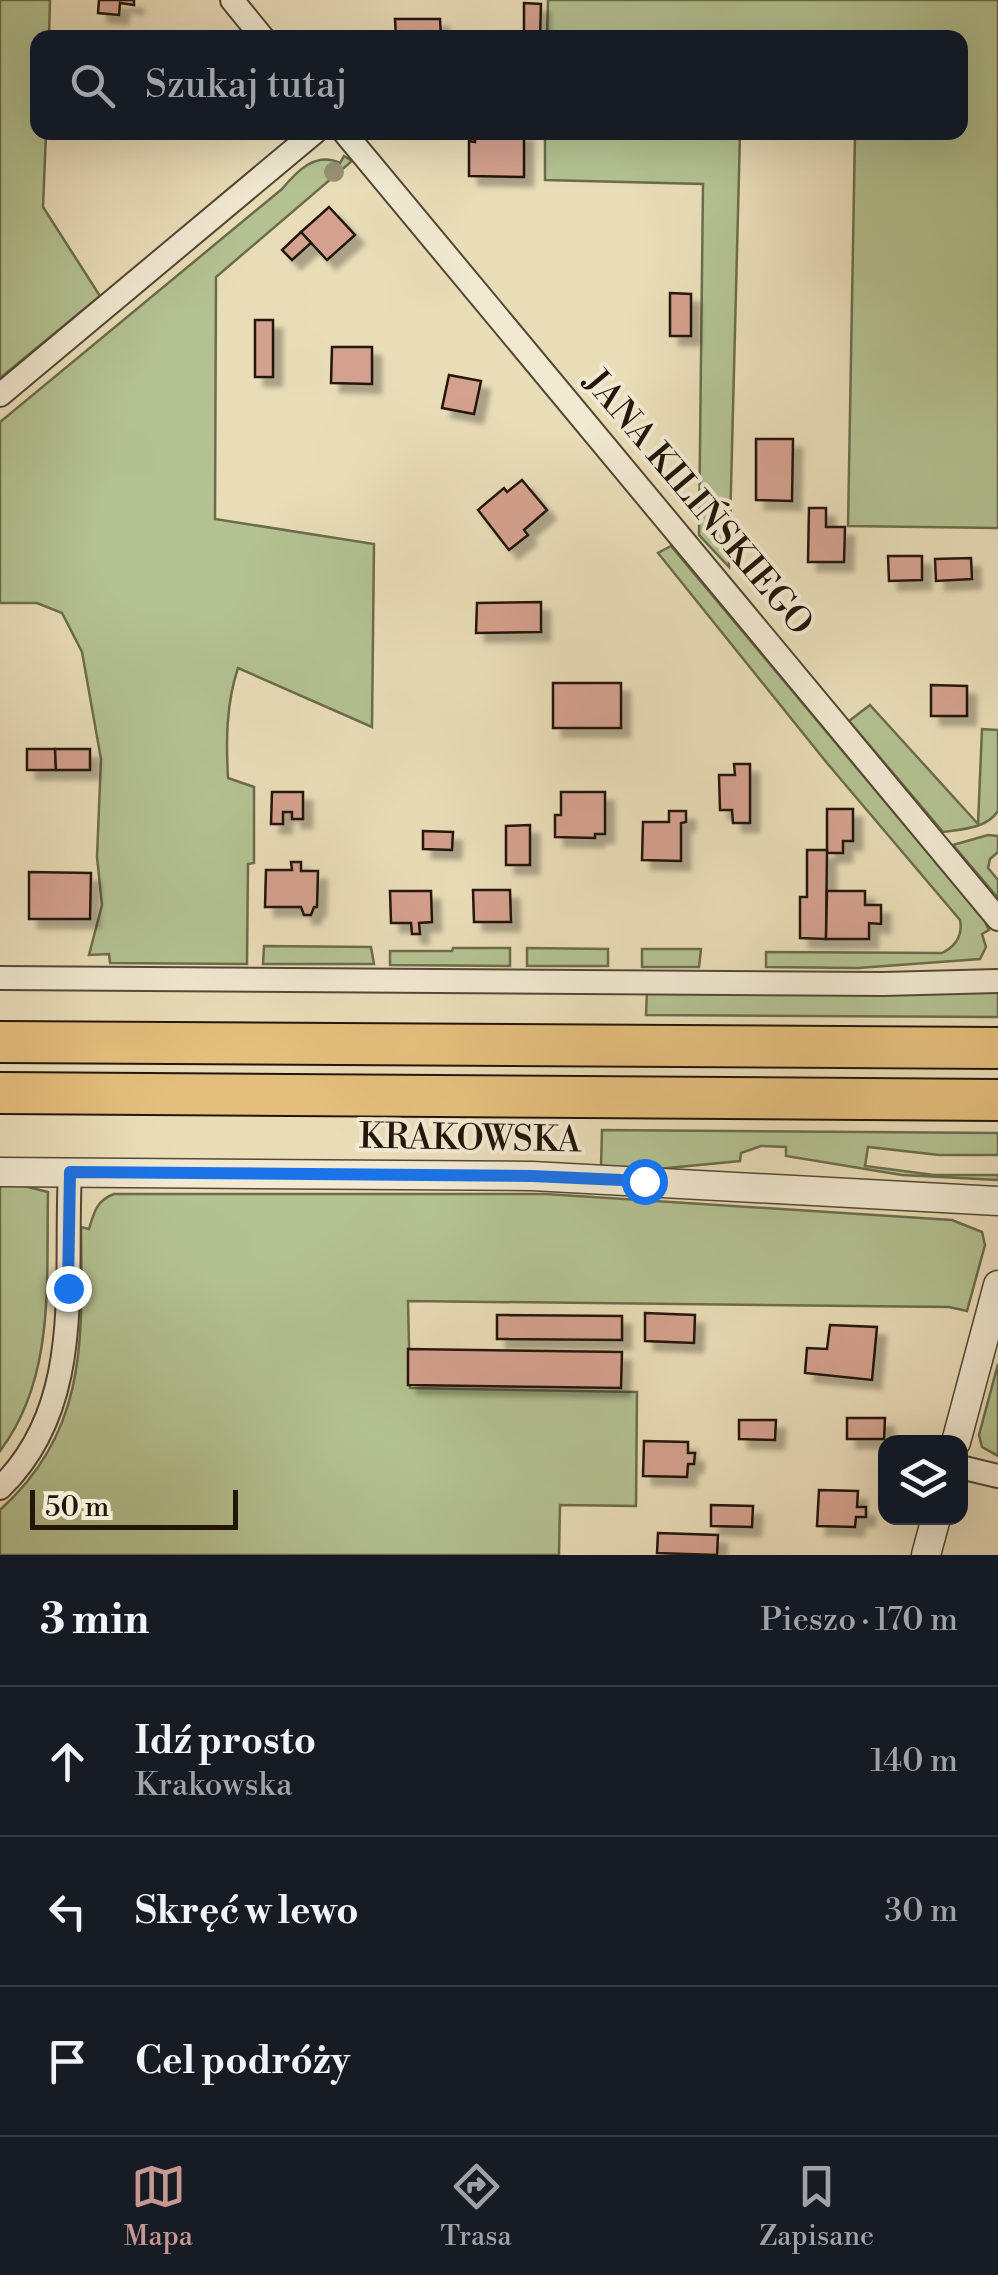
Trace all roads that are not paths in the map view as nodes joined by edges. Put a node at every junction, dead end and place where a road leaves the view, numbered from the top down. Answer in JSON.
{"nodes":[{"id":1,"x":232,"y":0,"type":"edge"},
{"id":2,"x":256,"y":30,"type":"edge"},
{"id":3,"x":305,"y":140,"type":"edge"},
{"id":4,"x":351,"y":140,"type":"edge"},
{"id":5,"x":0,"y":394,"type":"edge"},
{"id":6,"x":998,"y":918,"type":"edge"},
{"id":7,"x":0,"y":978,"type":"edge"},
{"id":8,"x":998,"y":981,"type":"edge"},
{"id":9,"x":0,"y":1042,"type":"edge"},
{"id":10,"x":998,"y":1048,"type":"edge"},
{"id":11,"x":0,"y":1093,"type":"edge"},
{"id":12,"x":998,"y":1100,"type":"edge"},
{"id":13,"x":0,"y":1172,"type":"edge"},
{"id":14,"x":70,"y":1172,"type":"junction"},
{"id":15,"x":998,"y":1201,"type":"edge"},
{"id":16,"x":998,"y":1285,"type":"edge"},
{"id":17,"x":958,"y":1435,"type":"edge"},
{"id":18,"x":968,"y":1469,"type":"edge"},
{"id":19,"x":998,"y":1476,"type":"edge"},
{"id":20,"x":0,"y":1488,"type":"edge"},
{"id":21,"x":934,"y":1525,"type":"edge"},
{"id":22,"x":926,"y":1555,"type":"edge"}],
"edges":[{"from":1,"to":2,"type":"street"},
{"from":3,"to":5,"type":"street"},
{"from":4,"to":6,"type":"street","name":"JANA KILIŃSKIEGO"},
{"from":7,"to":8,"type":"street"},
{"from":9,"to":10,"type":"highway"},
{"from":11,"to":12,"type":"highway"},
{"from":13,"to":14,"type":"street","name":"KRAKOWSKA"},
{"from":14,"to":15,"type":"street","name":"KRAKOWSKA"},
{"from":14,"to":20,"type":"street"},
{"from":16,"to":17,"type":"street"},
{"from":18,"to":19,"type":"street"},
{"from":21,"to":22,"type":"street"}]}
